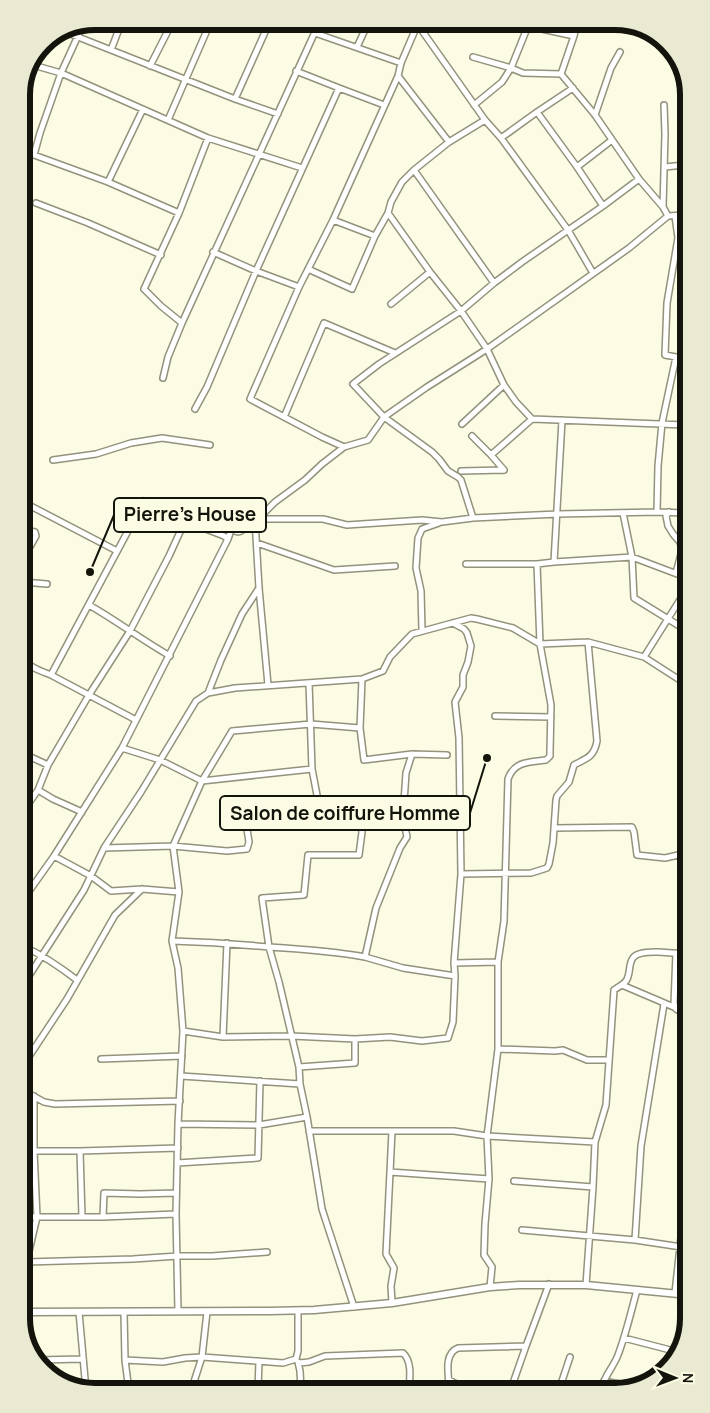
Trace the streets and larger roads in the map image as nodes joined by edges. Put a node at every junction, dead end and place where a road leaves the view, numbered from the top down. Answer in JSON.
{"nodes":[{"id":1,"x":118,"y":30,"type":"edge"},
{"id":2,"x":168,"y":30,"type":"edge"},
{"id":3,"x":207,"y":30,"type":"edge"},
{"id":4,"x":266,"y":30,"type":"edge"},
{"id":5,"x":316,"y":30,"type":"edge"},
{"id":6,"x":365,"y":30,"type":"edge"},
{"id":7,"x":415,"y":30,"type":"edge"},
{"id":8,"x":423,"y":30,"type":"edge"},
{"id":9,"x":527,"y":30,"type":"edge"},
{"id":10,"x":552,"y":30,"type":"edge"},
{"id":11,"x":575,"y":30,"type":"edge"},
{"id":12,"x":80,"y":32,"type":"edge"},
{"id":13,"x":315,"y":33,"type":"junction"},
{"id":14,"x":72,"y":34,"type":"edge"},
{"id":15,"x":574,"y":36,"type":"junction"},
{"id":16,"x":78,"y":37,"type":"junction"},
{"id":17,"x":357,"y":47,"type":"junction"},
{"id":18,"x":110,"y":50,"type":"junction"},
{"id":19,"x":620,"y":52,"type":"dead end"},
{"id":20,"x":473,"y":57,"type":"dead end"},
{"id":21,"x":401,"y":63,"type":"junction"},
{"id":22,"x":37,"y":66,"type":"edge"},
{"id":23,"x":150,"y":66,"type":"junction"},
{"id":24,"x":511,"y":68,"type":"junction"},
{"id":25,"x":296,"y":71,"type":"junction"},
{"id":26,"x":60,"y":73,"type":"junction"},
{"id":27,"x":561,"y":74,"type":"junction"},
{"id":28,"x":398,"y":76,"type":"junction"},
{"id":29,"x":186,"y":80,"type":"junction"},
{"id":30,"x":339,"y":88,"type":"junction"},
{"id":31,"x":573,"y":88,"type":"junction"},
{"id":32,"x":235,"y":99,"type":"junction"},
{"id":33,"x":384,"y":105,"type":"junction"},
{"id":34,"x":474,"y":105,"type":"junction"},
{"id":35,"x":664,"y":105,"type":"dead end"},
{"id":36,"x":143,"y":109,"type":"junction"},
{"id":37,"x":537,"y":112,"type":"junction"},
{"id":38,"x":278,"y":114,"type":"junction"},
{"id":39,"x":595,"y":115,"type":"junction"},
{"id":40,"x":168,"y":120,"type":"junction"},
{"id":41,"x":485,"y":120,"type":"junction"},
{"id":42,"x":208,"y":138,"type":"junction"},
{"id":43,"x":501,"y":138,"type":"junction"},
{"id":44,"x":612,"y":140,"type":"junction"},
{"id":45,"x":449,"y":142,"type":"junction"},
{"id":46,"x":258,"y":154,"type":"junction"},
{"id":47,"x":680,"y":165,"type":"edge"},
{"id":48,"x":577,"y":167,"type":"junction"},
{"id":49,"x":665,"y":167,"type":"junction"},
{"id":50,"x":302,"y":168,"type":"junction"},
{"id":51,"x":414,"y":170,"type":"junction"},
{"id":52,"x":639,"y":179,"type":"junction"},
{"id":53,"x":108,"y":182,"type":"junction"},
{"id":54,"x":36,"y":203,"type":"dead end"},
{"id":55,"x":603,"y":206,"type":"junction"},
{"id":56,"x":663,"y":207,"type":"junction"},
{"id":57,"x":179,"y":213,"type":"junction"},
{"id":58,"x":388,"y":213,"type":"junction"},
{"id":59,"x":680,"y":215,"type":"edge"},
{"id":60,"x":668,"y":216,"type":"junction"},
{"id":61,"x":675,"y":216,"type":"junction"},
{"id":62,"x":333,"y":220,"type":"junction"},
{"id":63,"x":568,"y":230,"type":"junction"},
{"id":64,"x":375,"y":236,"type":"junction"},
{"id":65,"x":213,"y":252,"type":"junction"},
{"id":66,"x":161,"y":255,"type":"junction"},
{"id":67,"x":308,"y":269,"type":"junction"},
{"id":68,"x":256,"y":271,"type":"junction"},
{"id":69,"x":430,"y":272,"type":"junction"},
{"id":70,"x":593,"y":273,"type":"junction"},
{"id":71,"x":494,"y":282,"type":"junction"},
{"id":72,"x":299,"y":287,"type":"junction"},
{"id":73,"x":391,"y":304,"type":"dead end"},
{"id":74,"x":461,"y":310,"type":"junction"},
{"id":75,"x":182,"y":323,"type":"junction"},
{"id":76,"x":487,"y":349,"type":"junction"},
{"id":77,"x":395,"y":353,"type":"junction"},
{"id":78,"x":163,"y":378,"type":"dead end"},
{"id":79,"x":504,"y":385,"type":"junction"},
{"id":80,"x":195,"y":408,"type":"dead end"},
{"id":81,"x":284,"y":417,"type":"junction"},
{"id":82,"x":384,"y":418,"type":"junction"},
{"id":83,"x":532,"y":419,"type":"junction"},
{"id":84,"x":562,"y":420,"type":"junction"},
{"id":85,"x":462,"y":424,"type":"dead end"},
{"id":86,"x":662,"y":424,"type":"junction"},
{"id":87,"x":680,"y":425,"type":"edge"},
{"id":88,"x":472,"y":436,"type":"dead end"},
{"id":89,"x":210,"y":446,"type":"dead end"},
{"id":90,"x":344,"y":447,"type":"junction"},
{"id":91,"x":491,"y":455,"type":"junction"},
{"id":92,"x":53,"y":460,"type":"dead end"},
{"id":93,"x":461,"y":471,"type":"dead end"},
{"id":94,"x":30,"y":506,"type":"edge"},
{"id":95,"x":232,"y":511,"type":"dead end"},
{"id":96,"x":657,"y":512,"type":"junction"},
{"id":97,"x":669,"y":512,"type":"junction"},
{"id":98,"x":623,"y":513,"type":"junction"},
{"id":99,"x":680,"y":513,"type":"edge"},
{"id":100,"x":558,"y":514,"type":"junction"},
{"id":101,"x":473,"y":518,"type":"junction"},
{"id":102,"x":255,"y":520,"type":"junction"},
{"id":103,"x":185,"y":521,"type":"junction"},
{"id":104,"x":442,"y":522,"type":"junction"},
{"id":105,"x":238,"y":523,"type":"junction"},
{"id":106,"x":197,"y":525,"type":"junction"},
{"id":107,"x":30,"y":530,"type":"edge"},
{"id":108,"x":228,"y":539,"type":"junction"},
{"id":109,"x":680,"y":542,"type":"edge"},
{"id":110,"x":257,"y":543,"type":"junction"},
{"id":111,"x":30,"y":544,"type":"edge"},
{"id":112,"x":117,"y":551,"type":"junction"},
{"id":113,"x":632,"y":557,"type":"junction"},
{"id":114,"x":680,"y":558,"type":"edge"},
{"id":115,"x":554,"y":562,"type":"junction"},
{"id":116,"x":466,"y":564,"type":"dead end"},
{"id":117,"x":538,"y":564,"type":"junction"},
{"id":118,"x":395,"y":566,"type":"dead end"},
{"id":119,"x":676,"y":573,"type":"junction"},
{"id":120,"x":680,"y":575,"type":"edge"},
{"id":121,"x":30,"y":583,"type":"edge"},
{"id":122,"x":47,"y":584,"type":"dead end"},
{"id":123,"x":259,"y":588,"type":"junction"},
{"id":124,"x":680,"y":600,"type":"edge"},
{"id":125,"x":89,"y":605,"type":"junction"},
{"id":126,"x":668,"y":619,"type":"junction"},
{"id":127,"x":453,"y":623,"type":"junction"},
{"id":128,"x":680,"y":626,"type":"edge"},
{"id":129,"x":130,"y":631,"type":"junction"},
{"id":130,"x":422,"y":631,"type":"junction"},
{"id":131,"x":588,"y":642,"type":"junction"},
{"id":132,"x":540,"y":644,"type":"junction"},
{"id":133,"x":170,"y":656,"type":"junction"},
{"id":134,"x":644,"y":657,"type":"junction"},
{"id":135,"x":30,"y":665,"type":"edge"},
{"id":136,"x":51,"y":675,"type":"junction"},
{"id":137,"x":362,"y":679,"type":"junction"},
{"id":138,"x":680,"y":680,"type":"edge"},
{"id":139,"x":309,"y":683,"type":"junction"},
{"id":140,"x":268,"y":685,"type":"junction"},
{"id":141,"x":208,"y":693,"type":"junction"},
{"id":142,"x":89,"y":695,"type":"junction"},
{"id":143,"x":495,"y":716,"type":"dead end"},
{"id":144,"x":551,"y":717,"type":"junction"},
{"id":145,"x":136,"y":720,"type":"junction"},
{"id":146,"x":311,"y":724,"type":"junction"},
{"id":147,"x":360,"y":728,"type":"junction"},
{"id":148,"x":122,"y":748,"type":"junction"},
{"id":149,"x":412,"y":754,"type":"junction"},
{"id":150,"x":447,"y":755,"type":"dead end"},
{"id":151,"x":30,"y":757,"type":"edge"},
{"id":152,"x":160,"y":760,"type":"junction"},
{"id":153,"x":48,"y":765,"type":"junction"},
{"id":154,"x":312,"y":769,"type":"junction"},
{"id":155,"x":202,"y":781,"type":"junction"},
{"id":156,"x":38,"y":790,"type":"junction"},
{"id":157,"x":30,"y":794,"type":"edge"},
{"id":158,"x":33,"y":797,"type":"junction"},
{"id":159,"x":30,"y":801,"type":"edge"},
{"id":160,"x":320,"y":811,"type":"junction"},
{"id":161,"x":82,"y":812,"type":"junction"},
{"id":162,"x":554,"y":828,"type":"junction"},
{"id":163,"x":173,"y":846,"type":"junction"},
{"id":164,"x":104,"y":848,"type":"junction"},
{"id":165,"x":680,"y":854,"type":"edge"},
{"id":166,"x":54,"y":856,"type":"junction"},
{"id":167,"x":461,"y":874,"type":"junction"},
{"id":168,"x":506,"y":874,"type":"junction"},
{"id":169,"x":91,"y":876,"type":"junction"},
{"id":170,"x":142,"y":889,"type":"junction"},
{"id":171,"x":30,"y":890,"type":"edge"},
{"id":172,"x":179,"y":892,"type":"junction"},
{"id":173,"x":172,"y":941,"type":"junction"},
{"id":174,"x":227,"y":943,"type":"junction"},
{"id":175,"x":269,"y":946,"type":"junction"},
{"id":176,"x":30,"y":949,"type":"edge"},
{"id":177,"x":676,"y":954,"type":"junction"},
{"id":178,"x":680,"y":954,"type":"edge"},
{"id":179,"x":42,"y":955,"type":"junction"},
{"id":180,"x":365,"y":957,"type":"junction"},
{"id":181,"x":498,"y":962,"type":"junction"},
{"id":182,"x":454,"y":963,"type":"junction"},
{"id":183,"x":30,"y":974,"type":"edge"},
{"id":184,"x":455,"y":976,"type":"junction"},
{"id":185,"x":77,"y":980,"type":"junction"},
{"id":186,"x":622,"y":985,"type":"junction"},
{"id":187,"x":664,"y":1004,"type":"junction"},
{"id":188,"x":676,"y":1008,"type":"junction"},
{"id":189,"x":680,"y":1011,"type":"edge"},
{"id":190,"x":183,"y":1031,"type":"junction"},
{"id":191,"x":292,"y":1036,"type":"junction"},
{"id":192,"x":223,"y":1037,"type":"junction"},
{"id":193,"x":355,"y":1039,"type":"junction"},
{"id":194,"x":498,"y":1049,"type":"junction"},
{"id":195,"x":30,"y":1055,"type":"edge"},
{"id":196,"x":182,"y":1056,"type":"junction"},
{"id":197,"x":101,"y":1059,"type":"dead end"},
{"id":198,"x":609,"y":1060,"type":"junction"},
{"id":199,"x":299,"y":1067,"type":"junction"},
{"id":200,"x":182,"y":1076,"type":"junction"},
{"id":201,"x":260,"y":1081,"type":"junction"},
{"id":202,"x":300,"y":1084,"type":"junction"},
{"id":203,"x":30,"y":1094,"type":"edge"},
{"id":204,"x":34,"y":1096,"type":"junction"},
{"id":205,"x":180,"y":1101,"type":"junction"},
{"id":206,"x":307,"y":1116,"type":"junction"},
{"id":207,"x":178,"y":1124,"type":"junction"},
{"id":208,"x":258,"y":1125,"type":"junction"},
{"id":209,"x":309,"y":1131,"type":"junction"},
{"id":210,"x":392,"y":1131,"type":"junction"},
{"id":211,"x":487,"y":1136,"type":"junction"},
{"id":212,"x":595,"y":1142,"type":"junction"},
{"id":213,"x":178,"y":1148,"type":"junction"},
{"id":214,"x":34,"y":1151,"type":"junction"},
{"id":215,"x":80,"y":1151,"type":"junction"},
{"id":216,"x":177,"y":1163,"type":"junction"},
{"id":217,"x":390,"y":1172,"type":"junction"},
{"id":218,"x":489,"y":1179,"type":"junction"},
{"id":219,"x":514,"y":1181,"type":"dead end"},
{"id":220,"x":593,"y":1187,"type":"junction"},
{"id":221,"x":176,"y":1193,"type":"junction"},
{"id":222,"x":176,"y":1214,"type":"junction"},
{"id":223,"x":30,"y":1217,"type":"edge"},
{"id":224,"x":37,"y":1217,"type":"junction"},
{"id":225,"x":82,"y":1217,"type":"junction"},
{"id":226,"x":103,"y":1217,"type":"junction"},
{"id":227,"x":522,"y":1230,"type":"dead end"},
{"id":228,"x":589,"y":1236,"type":"junction"},
{"id":229,"x":635,"y":1240,"type":"junction"},
{"id":230,"x":680,"y":1241,"type":"edge"},
{"id":231,"x":679,"y":1247,"type":"junction"},
{"id":232,"x":30,"y":1249,"type":"edge"},
{"id":233,"x":267,"y":1252,"type":"dead end"},
{"id":234,"x":178,"y":1256,"type":"junction"},
{"id":235,"x":30,"y":1263,"type":"edge"},
{"id":236,"x":548,"y":1284,"type":"junction"},
{"id":237,"x":586,"y":1285,"type":"junction"},
{"id":238,"x":490,"y":1287,"type":"junction"},
{"id":239,"x":637,"y":1290,"type":"junction"},
{"id":240,"x":675,"y":1293,"type":"junction"},
{"id":241,"x":680,"y":1294,"type":"edge"},
{"id":242,"x":392,"y":1303,"type":"junction"},
{"id":243,"x":354,"y":1307,"type":"junction"},
{"id":244,"x":298,"y":1310,"type":"junction"},
{"id":245,"x":30,"y":1312,"type":"edge"},
{"id":246,"x":79,"y":1312,"type":"junction"},
{"id":247,"x":124,"y":1312,"type":"junction"},
{"id":248,"x":178,"y":1312,"type":"junction"},
{"id":249,"x":207,"y":1312,"type":"junction"},
{"id":250,"x":624,"y":1338,"type":"junction"},
{"id":251,"x":526,"y":1346,"type":"junction"},
{"id":252,"x":671,"y":1350,"type":"edge"},
{"id":253,"x":202,"y":1357,"type":"junction"},
{"id":254,"x":570,"y":1357,"type":"dead end"},
{"id":255,"x":82,"y":1359,"type":"junction"},
{"id":256,"x":45,"y":1360,"type":"edge"},
{"id":257,"x":125,"y":1360,"type":"junction"},
{"id":258,"x":298,"y":1361,"type":"junction"},
{"id":259,"x":259,"y":1362,"type":"junction"},
{"id":260,"x":448,"y":1380,"type":"joint"},
{"id":261,"x":85,"y":1382,"type":"edge"},
{"id":262,"x":128,"y":1383,"type":"edge"},
{"id":263,"x":194,"y":1383,"type":"edge"},
{"id":264,"x":258,"y":1383,"type":"edge"},
{"id":265,"x":300,"y":1383,"type":"edge"},
{"id":266,"x":409,"y":1383,"type":"edge"},
{"id":267,"x":454,"y":1383,"type":"edge"},
{"id":268,"x":513,"y":1383,"type":"edge"},
{"id":269,"x":561,"y":1383,"type":"edge"},
{"id":270,"x":604,"y":1383,"type":"edge"}],
"edges":[{"from":1,"to":18,"type":"street"},
{"from":2,"to":23,"type":"street"},
{"from":3,"to":29,"type":"street"},
{"from":4,"to":32,"type":"street"},
{"from":5,"to":13,"type":"street"},
{"from":6,"to":17,"type":"street"},
{"from":7,"to":21,"type":"street"},
{"from":8,"to":34,"type":"street"},
{"from":9,"to":24,"type":"street"},
{"from":10,"to":15,"type":"street"},
{"from":11,"to":15,"type":"street"},
{"from":12,"to":16,"type":"street"},
{"from":13,"to":17,"type":"street"},
{"from":13,"to":25,"type":"street"},
{"from":14,"to":16,"type":"street"},
{"from":15,"to":27,"type":"street"},
{"from":16,"to":18,"type":"street"},
{"from":16,"to":26,"type":"street"},
{"from":17,"to":21,"type":"street"},
{"from":18,"to":23,"type":"street"},
{"from":19,"to":39,"type":"street"},
{"from":20,"to":24,"type":"street"},
{"from":21,"to":28,"type":"street"},
{"from":22,"to":26,"type":"street"},
{"from":23,"to":29,"type":"street"},
{"from":24,"to":27,"type":"street"},
{"from":24,"to":34,"type":"street"},
{"from":25,"to":30,"type":"street"},
{"from":25,"to":38,"type":"street"},
{"from":26,"to":36,"type":"street"},
{"from":26,"to":53,"type":"street"},
{"from":27,"to":31,"type":"street"},
{"from":28,"to":33,"type":"street"},
{"from":28,"to":45,"type":"street"},
{"from":29,"to":32,"type":"street"},
{"from":29,"to":40,"type":"street"},
{"from":30,"to":33,"type":"street"},
{"from":30,"to":50,"type":"street"},
{"from":31,"to":37,"type":"street"},
{"from":31,"to":39,"type":"street"},
{"from":32,"to":38,"type":"street"},
{"from":33,"to":62,"type":"street"},
{"from":34,"to":41,"type":"street"},
{"from":35,"to":49,"type":"street"},
{"from":36,"to":40,"type":"street"},
{"from":36,"to":53,"type":"street"},
{"from":37,"to":43,"type":"street"},
{"from":37,"to":48,"type":"street"},
{"from":38,"to":46,"type":"street"},
{"from":39,"to":44,"type":"street"},
{"from":40,"to":42,"type":"street"},
{"from":41,"to":43,"type":"street"},
{"from":41,"to":45,"type":"street"},
{"from":42,"to":46,"type":"street"},
{"from":42,"to":57,"type":"street"},
{"from":43,"to":63,"type":"street"},
{"from":44,"to":48,"type":"street"},
{"from":44,"to":52,"type":"street"},
{"from":45,"to":51,"type":"street"},
{"from":46,"to":50,"type":"street"},
{"from":46,"to":65,"type":"street"},
{"from":47,"to":49,"type":"street"},
{"from":48,"to":55,"type":"street"},
{"from":49,"to":56,"type":"street"},
{"from":50,"to":68,"type":"street"},
{"from":51,"to":58,"type":"street"},
{"from":51,"to":71,"type":"street"},
{"from":52,"to":55,"type":"street"},
{"from":52,"to":56,"type":"street"},
{"from":53,"to":57,"type":"street"},
{"from":54,"to":66,"type":"street"},
{"from":55,"to":63,"type":"street"},
{"from":56,"to":60,"type":"street"},
{"from":57,"to":66,"type":"street"},
{"from":58,"to":64,"type":"street"},
{"from":58,"to":69,"type":"street"},
{"from":59,"to":61,"type":"street"},
{"from":60,"to":61,"type":"street"},
{"from":60,"to":70,"type":"street"},
{"from":61,"to":86,"type":"street"},
{"from":62,"to":64,"type":"street"},
{"from":62,"to":67,"type":"street"},
{"from":63,"to":70,"type":"street"},
{"from":63,"to":71,"type":"street"},
{"from":64,"to":67,"type":"street"},
{"from":65,"to":68,"type":"street"},
{"from":65,"to":75,"type":"street"},
{"from":66,"to":75,"type":"street"},
{"from":67,"to":72,"type":"street"},
{"from":68,"to":72,"type":"street"},
{"from":68,"to":80,"type":"street"},
{"from":69,"to":73,"type":"street"},
{"from":69,"to":74,"type":"street"},
{"from":70,"to":76,"type":"street"},
{"from":71,"to":74,"type":"street"},
{"from":72,"to":81,"type":"street"},
{"from":74,"to":76,"type":"street"},
{"from":74,"to":77,"type":"street"},
{"from":75,"to":78,"type":"street"},
{"from":76,"to":79,"type":"street"},
{"from":76,"to":82,"type":"street"},
{"from":77,"to":81,"type":"street"},
{"from":77,"to":82,"type":"street"},
{"from":79,"to":83,"type":"street"},
{"from":79,"to":85,"type":"street"},
{"from":81,"to":90,"type":"street"},
{"from":82,"to":90,"type":"street"},
{"from":82,"to":101,"type":"street"},
{"from":83,"to":84,"type":"street"},
{"from":83,"to":91,"type":"street"},
{"from":84,"to":86,"type":"street"},
{"from":84,"to":100,"type":"street"},
{"from":86,"to":87,"type":"street"},
{"from":86,"to":96,"type":"street"},
{"from":88,"to":91,"type":"street"},
{"from":89,"to":92,"type":"street"},
{"from":90,"to":102,"type":"street"},
{"from":91,"to":93,"type":"street"},
{"from":94,"to":112,"type":"street"},
{"from":95,"to":105,"type":"street"},
{"from":96,"to":97,"type":"street"},
{"from":96,"to":98,"type":"street"},
{"from":97,"to":99,"type":"street"},
{"from":97,"to":109,"type":"street"},
{"from":98,"to":100,"type":"street"},
{"from":98,"to":113,"type":"street"},
{"from":100,"to":101,"type":"street"},
{"from":100,"to":115,"type":"street"},
{"from":101,"to":104,"type":"street"},
{"from":102,"to":104,"type":"street"},
{"from":102,"to":105,"type":"street"},
{"from":102,"to":110,"type":"street"},
{"from":103,"to":106,"type":"street"},
{"from":103,"to":112,"type":"street"},
{"from":103,"to":129,"type":"street"},
{"from":104,"to":130,"type":"street"},
{"from":105,"to":106,"type":"street"},
{"from":105,"to":108,"type":"street"},
{"from":105,"to":108,"type":"street"},
{"from":106,"to":108,"type":"street"},
{"from":107,"to":111,"type":"street"},
{"from":108,"to":133,"type":"street"},
{"from":110,"to":118,"type":"street"},
{"from":110,"to":123,"type":"street"},
{"from":112,"to":125,"type":"street"},
{"from":113,"to":115,"type":"street"},
{"from":113,"to":119,"type":"street"},
{"from":113,"to":126,"type":"street"},
{"from":114,"to":119,"type":"street"},
{"from":115,"to":117,"type":"street"},
{"from":116,"to":117,"type":"street"},
{"from":117,"to":132,"type":"street"},
{"from":119,"to":120,"type":"street"},
{"from":121,"to":122,"type":"street"},
{"from":123,"to":140,"type":"street"},
{"from":123,"to":141,"type":"street"},
{"from":124,"to":126,"type":"street"},
{"from":125,"to":129,"type":"street"},
{"from":125,"to":136,"type":"street"},
{"from":126,"to":128,"type":"street"},
{"from":126,"to":134,"type":"street"},
{"from":127,"to":130,"type":"street"},
{"from":127,"to":132,"type":"street"},
{"from":127,"to":167,"type":"street"},
{"from":129,"to":133,"type":"street"},
{"from":129,"to":142,"type":"street"},
{"from":130,"to":137,"type":"street"},
{"from":131,"to":132,"type":"street"},
{"from":131,"to":134,"type":"street"},
{"from":131,"to":162,"type":"street"},
{"from":132,"to":144,"type":"street"},
{"from":133,"to":145,"type":"street"},
{"from":134,"to":138,"type":"street"},
{"from":135,"to":136,"type":"street"},
{"from":136,"to":142,"type":"street"},
{"from":137,"to":139,"type":"street"},
{"from":137,"to":147,"type":"street"},
{"from":139,"to":140,"type":"street"},
{"from":139,"to":146,"type":"street"},
{"from":140,"to":141,"type":"street"},
{"from":141,"to":152,"type":"street"},
{"from":142,"to":145,"type":"street"},
{"from":142,"to":153,"type":"street"},
{"from":143,"to":144,"type":"street"},
{"from":144,"to":168,"type":"street"},
{"from":145,"to":148,"type":"street"},
{"from":146,"to":147,"type":"street"},
{"from":146,"to":154,"type":"street"},
{"from":146,"to":155,"type":"street"},
{"from":147,"to":149,"type":"street"},
{"from":148,"to":152,"type":"street"},
{"from":148,"to":161,"type":"street"},
{"from":149,"to":150,"type":"street"},
{"from":149,"to":180,"type":"street"},
{"from":151,"to":153,"type":"street"},
{"from":152,"to":155,"type":"street"},
{"from":152,"to":164,"type":"street"},
{"from":153,"to":156,"type":"street"},
{"from":154,"to":155,"type":"street"},
{"from":154,"to":160,"type":"street"},
{"from":155,"to":163,"type":"street"},
{"from":156,"to":158,"type":"street"},
{"from":156,"to":161,"type":"street"},
{"from":157,"to":158,"type":"street"},
{"from":158,"to":159,"type":"street"},
{"from":160,"to":163,"type":"street"},
{"from":160,"to":175,"type":"street"},
{"from":161,"to":166,"type":"street"},
{"from":162,"to":165,"type":"street"},
{"from":162,"to":168,"type":"street"},
{"from":163,"to":164,"type":"street"},
{"from":163,"to":172,"type":"street"},
{"from":164,"to":169,"type":"street"},
{"from":166,"to":169,"type":"street"},
{"from":166,"to":171,"type":"street"},
{"from":167,"to":168,"type":"street"},
{"from":167,"to":182,"type":"street"},
{"from":168,"to":181,"type":"street"},
{"from":169,"to":170,"type":"street"},
{"from":169,"to":179,"type":"street"},
{"from":170,"to":172,"type":"street"},
{"from":170,"to":185,"type":"street"},
{"from":172,"to":173,"type":"street"},
{"from":173,"to":174,"type":"street"},
{"from":173,"to":190,"type":"street"},
{"from":174,"to":175,"type":"street"},
{"from":174,"to":192,"type":"street"},
{"from":175,"to":180,"type":"street"},
{"from":175,"to":191,"type":"street"},
{"from":176,"to":179,"type":"street"},
{"from":177,"to":178,"type":"street"},
{"from":177,"to":186,"type":"street"},
{"from":177,"to":188,"type":"street"},
{"from":179,"to":183,"type":"street"},
{"from":179,"to":185,"type":"street"},
{"from":180,"to":184,"type":"street"},
{"from":181,"to":182,"type":"street"},
{"from":181,"to":194,"type":"street"},
{"from":182,"to":184,"type":"street"},
{"from":184,"to":193,"type":"street"},
{"from":185,"to":195,"type":"street"},
{"from":186,"to":187,"type":"street"},
{"from":186,"to":198,"type":"street"},
{"from":187,"to":188,"type":"street"},
{"from":187,"to":229,"type":"street"},
{"from":188,"to":189,"type":"street"},
{"from":190,"to":192,"type":"street"},
{"from":190,"to":196,"type":"street"},
{"from":191,"to":192,"type":"street"},
{"from":191,"to":193,"type":"street"},
{"from":191,"to":199,"type":"street"},
{"from":193,"to":199,"type":"street"},
{"from":194,"to":198,"type":"street"},
{"from":194,"to":211,"type":"street"},
{"from":196,"to":197,"type":"street"},
{"from":196,"to":200,"type":"street"},
{"from":198,"to":212,"type":"street"},
{"from":199,"to":202,"type":"street"},
{"from":200,"to":201,"type":"street"},
{"from":200,"to":205,"type":"street"},
{"from":201,"to":202,"type":"street"},
{"from":201,"to":208,"type":"street"},
{"from":202,"to":206,"type":"street"},
{"from":203,"to":204,"type":"street"},
{"from":204,"to":205,"type":"street"},
{"from":204,"to":214,"type":"street"},
{"from":205,"to":207,"type":"street"},
{"from":206,"to":208,"type":"street"},
{"from":206,"to":209,"type":"street"},
{"from":207,"to":208,"type":"street"},
{"from":207,"to":213,"type":"street"},
{"from":208,"to":216,"type":"street"},
{"from":209,"to":210,"type":"street"},
{"from":209,"to":243,"type":"street"},
{"from":210,"to":211,"type":"street"},
{"from":210,"to":217,"type":"street"},
{"from":211,"to":212,"type":"street"},
{"from":211,"to":218,"type":"street"},
{"from":212,"to":220,"type":"street"},
{"from":213,"to":215,"type":"street"},
{"from":213,"to":216,"type":"street"},
{"from":214,"to":215,"type":"street"},
{"from":214,"to":224,"type":"street"},
{"from":215,"to":225,"type":"street"},
{"from":216,"to":221,"type":"street"},
{"from":217,"to":218,"type":"street"},
{"from":217,"to":242,"type":"street"},
{"from":218,"to":238,"type":"street"},
{"from":219,"to":220,"type":"street"},
{"from":220,"to":228,"type":"street"},
{"from":221,"to":222,"type":"street"},
{"from":221,"to":226,"type":"street"},
{"from":222,"to":226,"type":"street"},
{"from":222,"to":234,"type":"street"},
{"from":223,"to":224,"type":"street"},
{"from":224,"to":225,"type":"street"},
{"from":224,"to":232,"type":"street"},
{"from":225,"to":226,"type":"street"},
{"from":227,"to":228,"type":"street"},
{"from":228,"to":229,"type":"street"},
{"from":228,"to":237,"type":"street"},
{"from":229,"to":231,"type":"street"},
{"from":230,"to":231,"type":"street"},
{"from":231,"to":240,"type":"street"},
{"from":233,"to":234,"type":"street"},
{"from":234,"to":235,"type":"street"},
{"from":234,"to":248,"type":"street"},
{"from":236,"to":237,"type":"street"},
{"from":236,"to":238,"type":"street"},
{"from":236,"to":251,"type":"street"},
{"from":237,"to":239,"type":"street"},
{"from":238,"to":242,"type":"street"},
{"from":239,"to":240,"type":"street"},
{"from":239,"to":250,"type":"street"},
{"from":240,"to":241,"type":"street"},
{"from":242,"to":243,"type":"street"},
{"from":243,"to":244,"type":"street"},
{"from":244,"to":249,"type":"street"},
{"from":244,"to":258,"type":"street"},
{"from":245,"to":246,"type":"street"},
{"from":246,"to":247,"type":"street"},
{"from":246,"to":255,"type":"street"},
{"from":247,"to":248,"type":"street"},
{"from":247,"to":257,"type":"street"},
{"from":248,"to":249,"type":"street"},
{"from":249,"to":253,"type":"street"},
{"from":250,"to":252,"type":"street"},
{"from":250,"to":270,"type":"street"},
{"from":251,"to":260,"type":"street"},
{"from":251,"to":268,"type":"street"},
{"from":253,"to":257,"type":"street"},
{"from":253,"to":259,"type":"street"},
{"from":253,"to":263,"type":"street"},
{"from":254,"to":269,"type":"street"},
{"from":255,"to":256,"type":"street"},
{"from":255,"to":261,"type":"street"},
{"from":257,"to":262,"type":"street"},
{"from":258,"to":259,"type":"street"},
{"from":258,"to":265,"type":"street"},
{"from":258,"to":266,"type":"street"},
{"from":259,"to":264,"type":"street"},
{"from":260,"to":267,"type":"street"}]}
